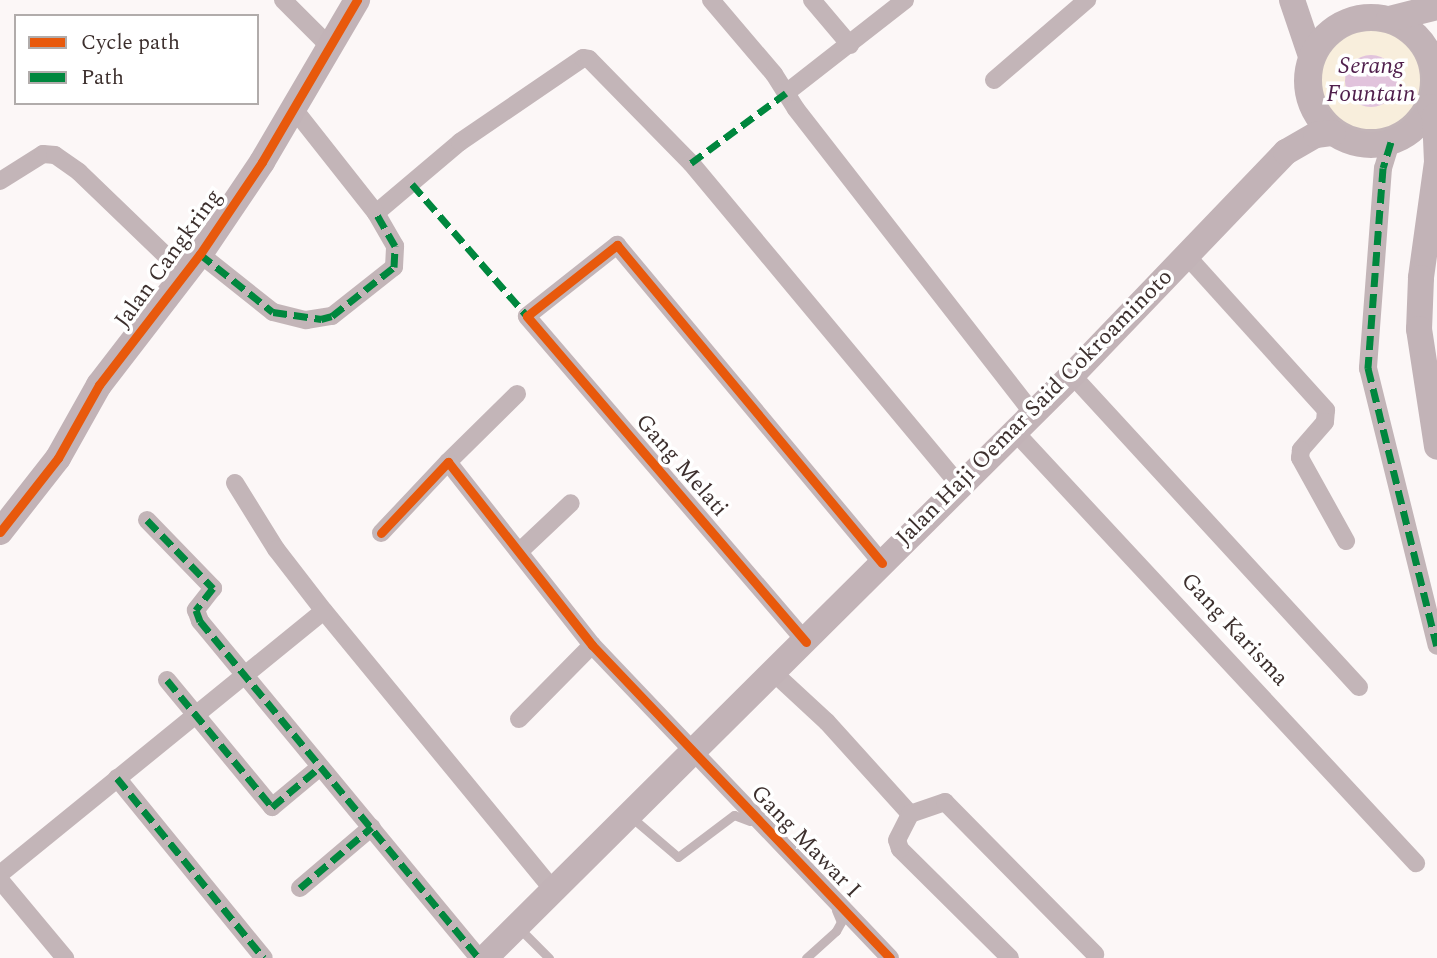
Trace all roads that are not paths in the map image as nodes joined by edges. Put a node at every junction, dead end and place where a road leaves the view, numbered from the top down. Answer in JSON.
{"nodes":[{"id":1,"x":283,"y":0,"type":"edge"},
{"id":2,"x":357,"y":0,"type":"edge"},
{"id":3,"x":711,"y":0,"type":"edge"},
{"id":4,"x":812,"y":0,"type":"edge"},
{"id":5,"x":905,"y":0,"type":"edge"},
{"id":6,"x":1087,"y":0,"type":"edge"},
{"id":7,"x":1293,"y":1,"type":"edge"},
{"id":8,"x":1437,"y":7,"type":"edge"},
{"id":9,"x":1389,"y":19,"type":"junction"},
{"id":10,"x":1337,"y":25,"type":"junction"},
{"id":11,"x":850,"y":45,"type":"junction"},
{"id":12,"x":329,"y":46,"type":"junction"},
{"id":13,"x":1434,"y":46,"type":"edge"},
{"id":14,"x":1311,"y":56,"type":"junction"},
{"id":15,"x":995,"y":80,"type":"dead end"},
{"id":16,"x":1311,"y":92,"type":"junction"},
{"id":17,"x":786,"y":93,"type":"junction"},
{"id":18,"x":1434,"y":101,"type":"edge"},
{"id":19,"x":294,"y":109,"type":"junction"},
{"id":20,"x":1333,"y":133,"type":"junction"},
{"id":21,"x":1400,"y":138,"type":"junction"},
{"id":22,"x":1286,"y":152,"type":"junction"},
{"id":23,"x":1437,"y":162,"type":"edge"},
{"id":24,"x":0,"y":181,"type":"edge"},
{"id":25,"x":376,"y":213,"type":"junction"},
{"id":26,"x":1186,"y":255,"type":"junction"},
{"id":27,"x":192,"y":264,"type":"junction"},
{"id":28,"x":1428,"y":338,"type":"edge"},
{"id":29,"x":1072,"y":375,"type":"junction"},
{"id":30,"x":517,"y":394,"type":"dead end"},
{"id":31,"x":1024,"y":423,"type":"junction"},
{"id":32,"x":1437,"y":447,"type":"edge"},
{"id":33,"x":448,"y":463,"type":"junction"},
{"id":34,"x":235,"y":483,"type":"dead end"},
{"id":35,"x":960,"y":486,"type":"junction"},
{"id":36,"x":571,"y":503,"type":"dead end"},
{"id":37,"x":147,"y":520,"type":"dead end"},
{"id":38,"x":0,"y":532,"type":"edge"},
{"id":39,"x":381,"y":533,"type":"dead end"},
{"id":40,"x":1346,"y":541,"type":"dead end"},
{"id":41,"x":519,"y":552,"type":"junction"},
{"id":42,"x":882,"y":563,"type":"junction"},
{"id":43,"x":324,"y":611,"type":"junction"},
{"id":44,"x":806,"y":642,"type":"junction"},
{"id":45,"x":592,"y":645,"type":"junction"},
{"id":46,"x":1437,"y":646,"type":"edge"},
{"id":47,"x":246,"y":673,"type":"junction"},
{"id":48,"x":774,"y":673,"type":"junction"},
{"id":49,"x":166,"y":680,"type":"dead end"},
{"id":50,"x":1359,"y":687,"type":"dead end"},
{"id":51,"x":196,"y":716,"type":"junction"},
{"id":52,"x":519,"y":719,"type":"dead end"},
{"id":53,"x":691,"y":752,"type":"junction"},
{"id":54,"x":320,"y":767,"type":"junction"},
{"id":55,"x":117,"y":778,"type":"junction"},
{"id":56,"x":910,"y":814,"type":"junction"},
{"id":57,"x":629,"y":815,"type":"junction"},
{"id":58,"x":372,"y":827,"type":"junction"},
{"id":59,"x":1416,"y":863,"type":"dead end"},
{"id":60,"x":0,"y":874,"type":"edge"},
{"id":61,"x":0,"y":880,"type":"edge"},
{"id":62,"x":300,"y":888,"type":"dead end"},
{"id":63,"x":555,"y":892,"type":"junction"},
{"id":64,"x":519,"y":927,"type":"junction"},
{"id":65,"x":1095,"y":954,"type":"dead end"},
{"id":66,"x":65,"y":958,"type":"edge"},
{"id":67,"x":264,"y":958,"type":"edge"},
{"id":68,"x":479,"y":958,"type":"edge"},
{"id":69,"x":485,"y":958,"type":"edge"},
{"id":70,"x":549,"y":958,"type":"edge"},
{"id":71,"x":806,"y":958,"type":"edge"},
{"id":72,"x":890,"y":958,"type":"edge"},
{"id":73,"x":1010,"y":958,"type":"edge"}],
"edges":[{"from":1,"to":12,"type":"street"},
{"from":2,"to":12,"type":"main road","name":"Jalan Cangkring"},
{"from":3,"to":17,"type":"street","name":"Gang Karisma"},
{"from":4,"to":11,"type":"street"},
{"from":5,"to":11,"type":"street"},
{"from":6,"to":15,"type":"street"},
{"from":7,"to":10,"type":"main road"},
{"from":7,"to":14,"type":"main road"},
{"from":8,"to":9,"type":"main road"},
{"from":9,"to":10,"type":"main road"},
{"from":9,"to":13,"type":"main road"},
{"from":10,"to":14,"type":"main road"},
{"from":11,"to":17,"type":"street"},
{"from":12,"to":19,"type":"main road","name":"Jalan Cangkring"},
{"from":13,"to":18,"type":"main road"},
{"from":14,"to":16,"type":"main road"},
{"from":16,"to":16,"type":"street"},
{"from":16,"to":20,"type":"main road"},
{"from":16,"to":22,"type":"main road"},
{"from":17,"to":31,"type":"street","name":"Gang Karisma"},
{"from":18,"to":21,"type":"main road"},
{"from":18,"to":23,"type":"main road"},
{"from":19,"to":25,"type":"street"},
{"from":19,"to":27,"type":"main road","name":"Jalan Cangkring"},
{"from":20,"to":21,"type":"main road"},
{"from":20,"to":22,"type":"main road"},
{"from":21,"to":23,"type":"main road"},
{"from":21,"to":46,"type":"street"},
{"from":22,"to":26,"type":"main road","name":"Jalan Haji Oemar Said Cokroaminoto"},
{"from":23,"to":28,"type":"main road"},
{"from":24,"to":27,"type":"street"},
{"from":25,"to":27,"type":"street"},
{"from":25,"to":35,"type":"street"},
{"from":26,"to":29,"type":"main road","name":"Jalan Haji Oemar Said Cokroaminoto"},
{"from":26,"to":40,"type":"street"},
{"from":27,"to":38,"type":"main road","name":"Jalan Cangkring"},
{"from":28,"to":32,"type":"main road"},
{"from":29,"to":31,"type":"main road","name":"Jalan Haji Oemar Said Cokroaminoto"},
{"from":29,"to":50,"type":"street"},
{"from":30,"to":33,"type":"street"},
{"from":31,"to":35,"type":"main road","name":"Jalan Haji Oemar Said Cokroaminoto"},
{"from":31,"to":59,"type":"street","name":"Gang Karisma"},
{"from":33,"to":39,"type":"street"},
{"from":33,"to":41,"type":"street","name":"Gang Mawar I"},
{"from":34,"to":43,"type":"street"},
{"from":35,"to":42,"type":"main road","name":"Jalan Haji Oemar Said Cokroaminoto"},
{"from":36,"to":41,"type":"street"},
{"from":37,"to":47,"type":"street"},
{"from":41,"to":45,"type":"street","name":"Gang Mawar I"},
{"from":42,"to":44,"type":"main road","name":"Jalan Haji Oemar Said Cokroaminoto"},
{"from":42,"to":44,"type":"street","name":"Gang Melati"},
{"from":43,"to":47,"type":"street"},
{"from":43,"to":63,"type":"street"},
{"from":44,"to":48,"type":"main road","name":"Jalan Haji Oemar Said Cokroaminoto"},
{"from":45,"to":52,"type":"street"},
{"from":45,"to":53,"type":"street","name":"Gang Mawar I"},
{"from":47,"to":51,"type":"street"},
{"from":47,"to":54,"type":"street"},
{"from":48,"to":53,"type":"main road","name":"Jalan Haji Oemar Said Cokroaminoto"},
{"from":48,"to":56,"type":"street"},
{"from":49,"to":51,"type":"street"},
{"from":51,"to":54,"type":"street"},
{"from":51,"to":55,"type":"street"},
{"from":53,"to":57,"type":"main road","name":"Jalan Haji Oemar Said Cokroaminoto"},
{"from":53,"to":72,"type":"street","name":"Gang Mawar I"},
{"from":54,"to":58,"type":"street"},
{"from":55,"to":60,"type":"street"},
{"from":55,"to":67,"type":"street"},
{"from":56,"to":65,"type":"street"},
{"from":56,"to":73,"type":"street"},
{"from":57,"to":63,"type":"main road","name":"Jalan Haji Oemar Said Cokroaminoto"},
{"from":57,"to":71,"type":"lane"},
{"from":58,"to":62,"type":"street"},
{"from":58,"to":68,"type":"street"},
{"from":61,"to":66,"type":"street"},
{"from":63,"to":64,"type":"main road","name":"Jalan Haji Oemar Said Cokroaminoto"},
{"from":64,"to":69,"type":"main road","name":"Jalan Haji Oemar Said Cokroaminoto"},
{"from":64,"to":70,"type":"lane"}]}
